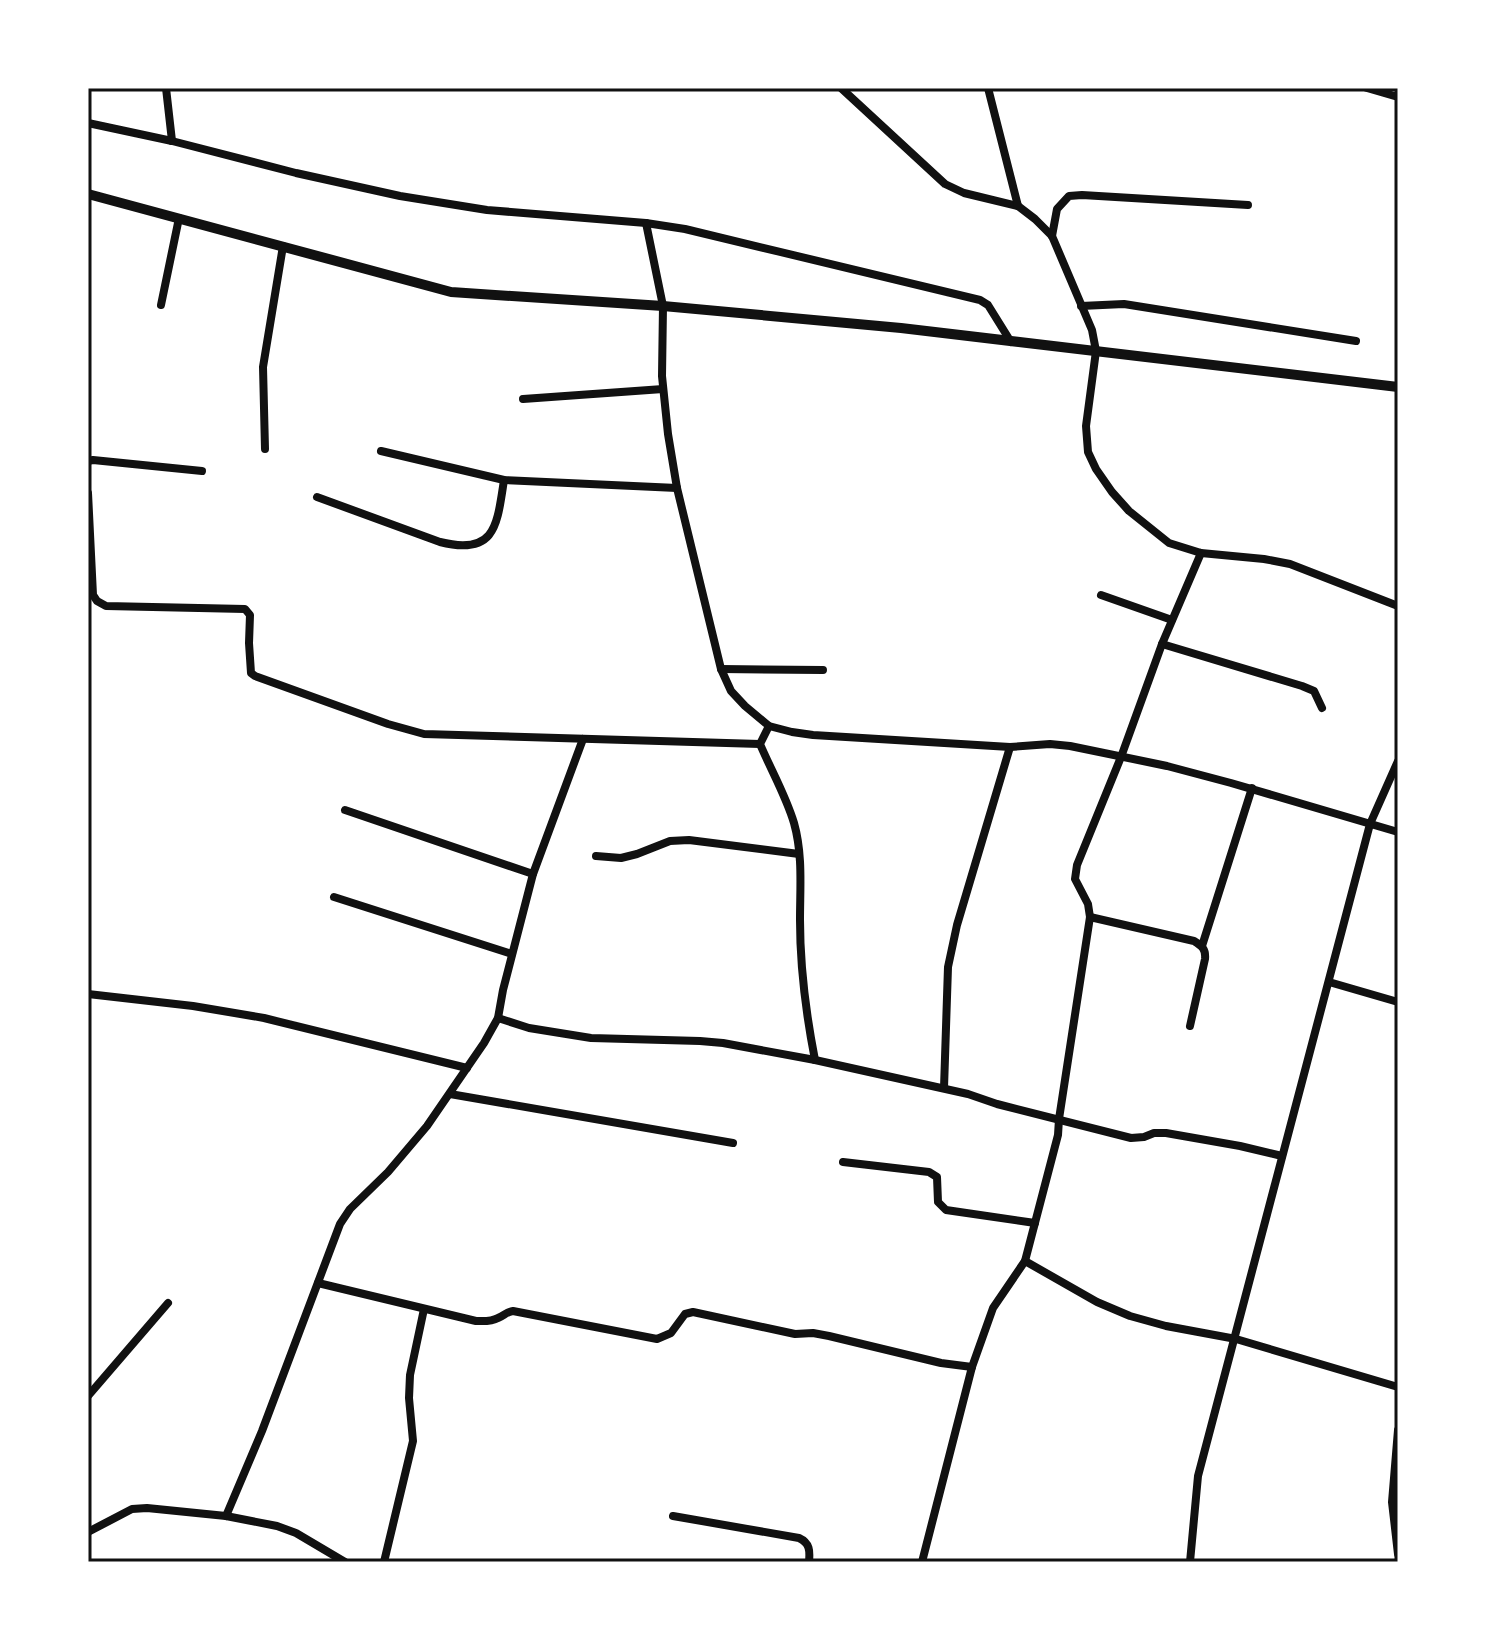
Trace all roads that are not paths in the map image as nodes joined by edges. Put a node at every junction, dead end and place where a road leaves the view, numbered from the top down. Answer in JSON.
{"nodes":[{"id":1,"x":166,"y":88,"type":"edge"},
{"id":2,"x":841,"y":88,"type":"edge"},
{"id":3,"x":988,"y":88,"type":"edge"},
{"id":4,"x":1367,"y":88,"type":"edge"},
{"id":5,"x":1398,"y":97,"type":"edge"},
{"id":6,"x":88,"y":123,"type":"edge"},
{"id":7,"x":172,"y":141,"type":"junction"},
{"id":8,"x":88,"y":194,"type":"edge"},
{"id":9,"x":1248,"y":205,"type":"dead end"},
{"id":10,"x":1018,"y":206,"type":"junction"},
{"id":11,"x":179,"y":218,"type":"junction"},
{"id":12,"x":646,"y":223,"type":"junction"},
{"id":13,"x":1052,"y":236,"type":"junction"},
{"id":14,"x":283,"y":246,"type":"junction"},
{"id":15,"x":161,"y":305,"type":"dead end"},
{"id":16,"x":663,"y":306,"type":"junction"},
{"id":17,"x":1081,"y":306,"type":"junction"},
{"id":18,"x":1356,"y":341,"type":"dead end"},
{"id":19,"x":1011,"y":342,"type":"junction"},
{"id":20,"x":1096,"y":351,"type":"junction"},
{"id":21,"x":1398,"y":387,"type":"edge"},
{"id":22,"x":663,"y":389,"type":"junction"},
{"id":23,"x":523,"y":399,"type":"dead end"},
{"id":24,"x":265,"y":449,"type":"dead end"},
{"id":25,"x":381,"y":451,"type":"dead end"},
{"id":26,"x":88,"y":461,"type":"edge"},
{"id":27,"x":202,"y":471,"type":"dead end"},
{"id":28,"x":504,"y":480,"type":"junction"},
{"id":29,"x":677,"y":488,"type":"junction"},
{"id":30,"x":88,"y":493,"type":"edge"},
{"id":31,"x":317,"y":497,"type":"dead end"},
{"id":32,"x":1201,"y":553,"type":"junction"},
{"id":33,"x":90,"y":585,"type":"edge"},
{"id":34,"x":1101,"y":595,"type":"dead end"},
{"id":35,"x":1398,"y":606,"type":"edge"},
{"id":36,"x":1172,"y":620,"type":"junction"},
{"id":37,"x":1162,"y":644,"type":"junction"},
{"id":38,"x":721,"y":669,"type":"junction"},
{"id":39,"x":823,"y":670,"type":"dead end"},
{"id":40,"x":1322,"y":708,"type":"dead end"},
{"id":41,"x":769,"y":726,"type":"junction"},
{"id":42,"x":583,"y":739,"type":"junction"},
{"id":43,"x":760,"y":744,"type":"junction"},
{"id":44,"x":1010,"y":747,"type":"junction"},
{"id":45,"x":1121,"y":757,"type":"junction"},
{"id":46,"x":1398,"y":761,"type":"edge"},
{"id":47,"x":1252,"y":788,"type":"junction"},
{"id":48,"x":345,"y":810,"type":"dead end"},
{"id":49,"x":1370,"y":824,"type":"junction"},
{"id":50,"x":1398,"y":832,"type":"edge"},
{"id":51,"x":799,"y":854,"type":"junction"},
{"id":52,"x":596,"y":856,"type":"dead end"},
{"id":53,"x":533,"y":874,"type":"junction"},
{"id":54,"x":334,"y":897,"type":"dead end"},
{"id":55,"x":1090,"y":917,"type":"junction"},
{"id":56,"x":1202,"y":946,"type":"junction"},
{"id":57,"x":512,"y":954,"type":"junction"},
{"id":58,"x":1329,"y":982,"type":"junction"},
{"id":59,"x":88,"y":994,"type":"edge"},
{"id":60,"x":1398,"y":1002,"type":"edge"},
{"id":61,"x":498,"y":1018,"type":"junction"},
{"id":62,"x":1190,"y":1026,"type":"dead end"},
{"id":63,"x":815,"y":1060,"type":"junction"},
{"id":64,"x":467,"y":1068,"type":"junction"},
{"id":65,"x":944,"y":1088,"type":"junction"},
{"id":66,"x":450,"y":1094,"type":"junction"},
{"id":67,"x":1059,"y":1119,"type":"junction"},
{"id":68,"x":733,"y":1143,"type":"dead end"},
{"id":69,"x":1282,"y":1156,"type":"junction"},
{"id":70,"x":843,"y":1162,"type":"dead end"},
{"id":71,"x":1035,"y":1223,"type":"junction"},
{"id":72,"x":1025,"y":1261,"type":"junction"},
{"id":73,"x":318,"y":1283,"type":"junction"},
{"id":74,"x":168,"y":1303,"type":"dead end"},
{"id":75,"x":424,"y":1309,"type":"junction"},
{"id":76,"x":1236,"y":1339,"type":"junction"},
{"id":77,"x":972,"y":1367,"type":"junction"},
{"id":78,"x":1398,"y":1387,"type":"edge"},
{"id":79,"x":88,"y":1396,"type":"edge"},
{"id":80,"x":1398,"y":1430,"type":"edge"},
{"id":81,"x":226,"y":1516,"type":"junction"},
{"id":82,"x":673,"y":1516,"type":"dead end"},
{"id":83,"x":88,"y":1532,"type":"edge"},
{"id":84,"x":1398,"y":1554,"type":"edge"},
{"id":85,"x":345,"y":1562,"type":"edge"},
{"id":86,"x":384,"y":1562,"type":"edge"},
{"id":87,"x":809,"y":1562,"type":"edge"},
{"id":88,"x":922,"y":1562,"type":"edge"},
{"id":89,"x":1190,"y":1562,"type":"edge"}],
"edges":[{"from":1,"to":7,"type":"street"},
{"from":2,"to":10,"type":"street"},
{"from":3,"to":10,"type":"street"},
{"from":4,"to":5,"type":"street"},
{"from":6,"to":7,"type":"street"},
{"from":7,"to":12,"type":"street"},
{"from":8,"to":11,"type":"street"},
{"from":9,"to":13,"type":"street"},
{"from":10,"to":13,"type":"street"},
{"from":11,"to":14,"type":"street"},
{"from":11,"to":15,"type":"street"},
{"from":12,"to":16,"type":"street"},
{"from":12,"to":19,"type":"street"},
{"from":13,"to":17,"type":"street"},
{"from":14,"to":16,"type":"street"},
{"from":14,"to":24,"type":"street"},
{"from":16,"to":19,"type":"street"},
{"from":16,"to":22,"type":"street"},
{"from":17,"to":18,"type":"street"},
{"from":17,"to":20,"type":"street"},
{"from":19,"to":20,"type":"street"},
{"from":20,"to":21,"type":"street"},
{"from":20,"to":32,"type":"street"},
{"from":22,"to":23,"type":"street"},
{"from":22,"to":29,"type":"street"},
{"from":25,"to":28,"type":"street"},
{"from":26,"to":27,"type":"street"},
{"from":28,"to":29,"type":"street"},
{"from":28,"to":31,"type":"street"},
{"from":29,"to":38,"type":"street"},
{"from":30,"to":33,"type":"street"},
{"from":32,"to":35,"type":"street"},
{"from":32,"to":36,"type":"street"},
{"from":33,"to":42,"type":"street"},
{"from":34,"to":36,"type":"street"},
{"from":36,"to":37,"type":"street"},
{"from":37,"to":40,"type":"street"},
{"from":37,"to":45,"type":"street"},
{"from":38,"to":39,"type":"street"},
{"from":38,"to":41,"type":"street"},
{"from":41,"to":43,"type":"street"},
{"from":41,"to":44,"type":"street"},
{"from":42,"to":43,"type":"street"},
{"from":42,"to":53,"type":"street"},
{"from":43,"to":51,"type":"street"},
{"from":44,"to":45,"type":"street"},
{"from":44,"to":65,"type":"street"},
{"from":45,"to":47,"type":"street"},
{"from":45,"to":55,"type":"street"},
{"from":46,"to":49,"type":"street"},
{"from":47,"to":49,"type":"street"},
{"from":47,"to":56,"type":"street"},
{"from":48,"to":53,"type":"street"},
{"from":49,"to":50,"type":"street"},
{"from":49,"to":58,"type":"street"},
{"from":51,"to":52,"type":"street"},
{"from":51,"to":63,"type":"street"},
{"from":53,"to":57,"type":"street"},
{"from":54,"to":57,"type":"street"},
{"from":55,"to":56,"type":"street"},
{"from":55,"to":67,"type":"street"},
{"from":56,"to":62,"type":"street"},
{"from":57,"to":61,"type":"street"},
{"from":58,"to":60,"type":"street"},
{"from":58,"to":69,"type":"street"},
{"from":59,"to":64,"type":"street"},
{"from":61,"to":63,"type":"street"},
{"from":61,"to":64,"type":"street"},
{"from":63,"to":65,"type":"street"},
{"from":64,"to":66,"type":"street"},
{"from":65,"to":67,"type":"street"},
{"from":66,"to":68,"type":"street"},
{"from":66,"to":73,"type":"street"},
{"from":67,"to":69,"type":"street"},
{"from":67,"to":71,"type":"street"},
{"from":69,"to":76,"type":"street"},
{"from":70,"to":71,"type":"street"},
{"from":71,"to":72,"type":"street"},
{"from":72,"to":76,"type":"street"},
{"from":72,"to":77,"type":"street"},
{"from":73,"to":75,"type":"street"},
{"from":73,"to":81,"type":"street"},
{"from":74,"to":79,"type":"street"},
{"from":75,"to":77,"type":"street"},
{"from":75,"to":86,"type":"street"},
{"from":76,"to":78,"type":"street"},
{"from":76,"to":89,"type":"street"},
{"from":77,"to":88,"type":"street"},
{"from":80,"to":84,"type":"street"},
{"from":81,"to":83,"type":"street"},
{"from":81,"to":85,"type":"street"},
{"from":82,"to":87,"type":"street"}]}
